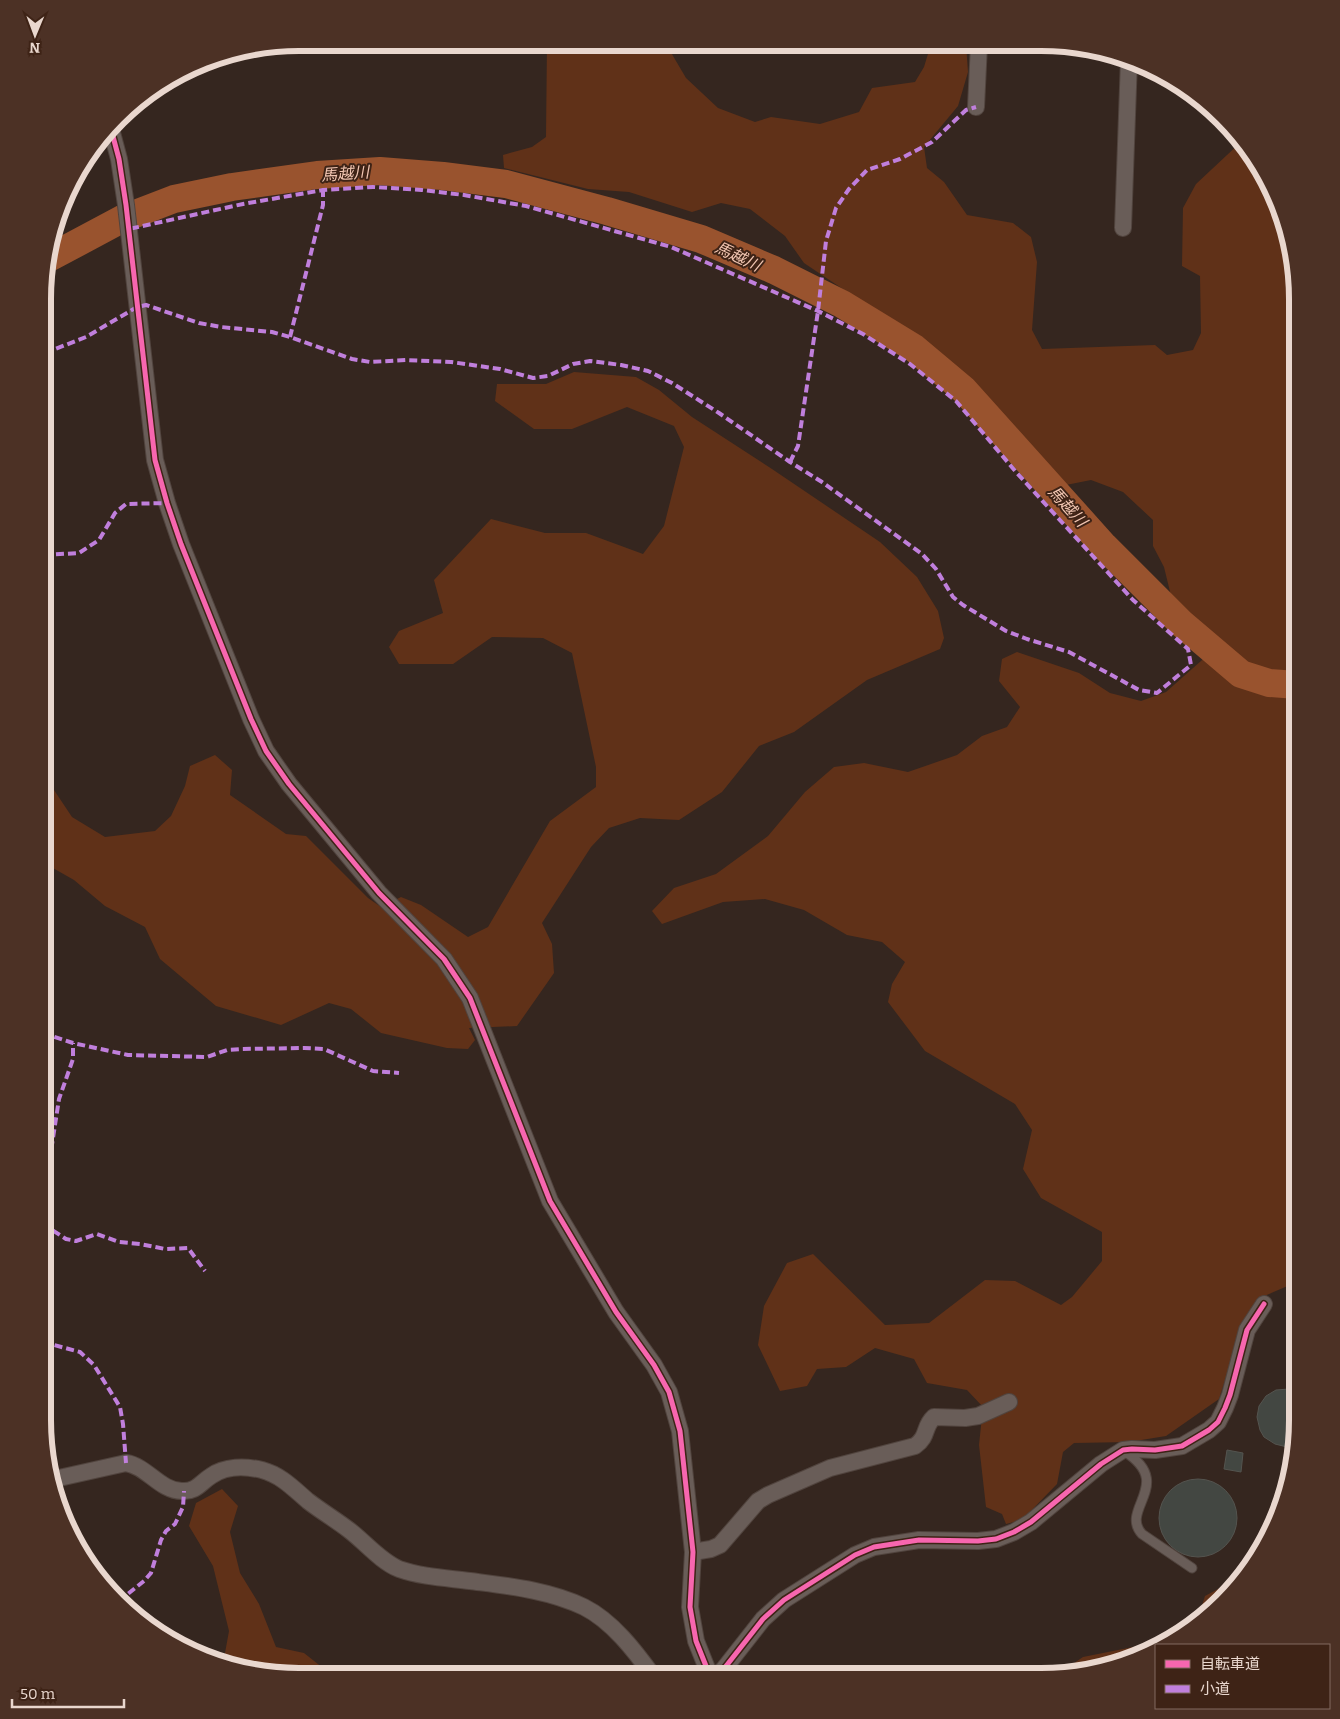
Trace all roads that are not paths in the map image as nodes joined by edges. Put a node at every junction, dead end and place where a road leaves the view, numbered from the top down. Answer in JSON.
{"nodes":[{"id":1,"x":978,"y":51,"type":"edge"},
{"id":2,"x":1130,"y":67,"type":"edge"},
{"id":3,"x":976,"y":107,"type":"dead end"},
{"id":4,"x":113,"y":136,"type":"edge"},
{"id":5,"x":1123,"y":228,"type":"dead end"},
{"id":6,"x":1264,"y":1304,"type":"dead end"},
{"id":7,"x":1009,"y":1402,"type":"dead end"},
{"id":8,"x":1123,"y":1450,"type":"junction"},
{"id":9,"x":58,"y":1478,"type":"edge"},
{"id":10,"x":693,"y":1552,"type":"junction"},
{"id":11,"x":1192,"y":1568,"type":"dead end"},
{"id":12,"x":647,"y":1668,"type":"edge"},
{"id":13,"x":707,"y":1668,"type":"edge"},
{"id":14,"x":725,"y":1668,"type":"edge"}],
"edges":[{"from":1,"to":3,"type":"street"},
{"from":2,"to":5,"type":"street"},
{"from":4,"to":10,"type":"street"},
{"from":6,"to":8,"type":"street"},
{"from":7,"to":10,"type":"street"},
{"from":8,"to":11,"type":"lane"},
{"from":8,"to":14,"type":"street"},
{"from":9,"to":12,"type":"street"},
{"from":10,"to":13,"type":"street"}]}
